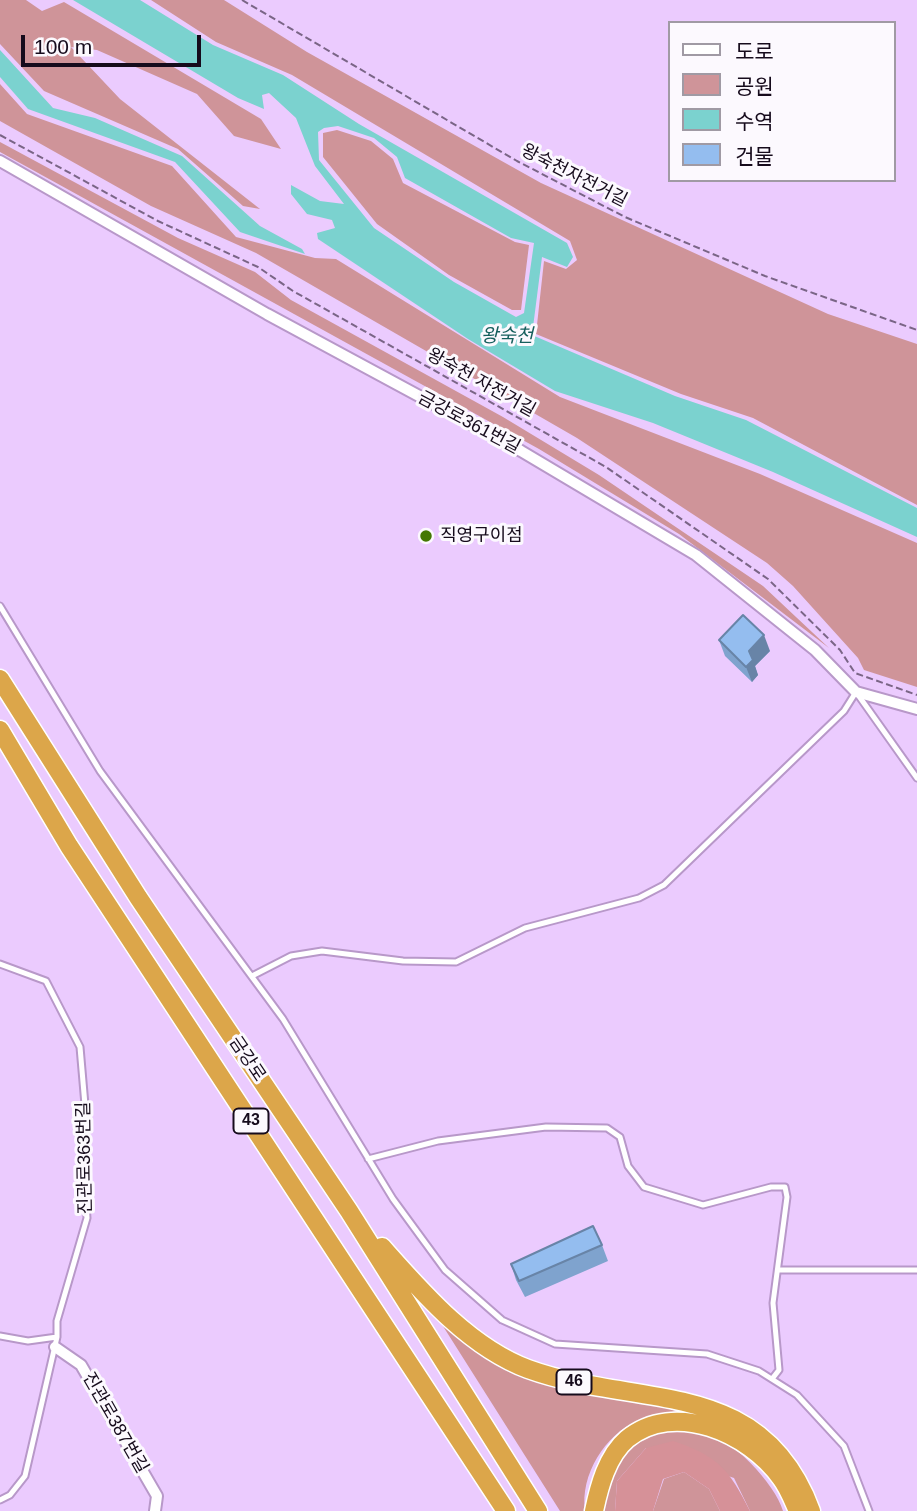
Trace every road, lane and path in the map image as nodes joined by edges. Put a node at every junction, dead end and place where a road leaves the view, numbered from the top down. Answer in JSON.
{"nodes":[{"id":1,"x":242,"y":0,"type":"edge"},
{"id":2,"x":0,"y":135,"type":"edge"},
{"id":3,"x":0,"y":162,"type":"edge"},
{"id":4,"x":917,"y":330,"type":"edge"},
{"id":5,"x":0,"y":606,"type":"edge"},
{"id":6,"x":0,"y":679,"type":"edge"},
{"id":7,"x":856,"y":692,"type":"junction"},
{"id":8,"x":917,"y":695,"type":"edge"},
{"id":9,"x":917,"y":709,"type":"edge"},
{"id":10,"x":0,"y":730,"type":"edge"},
{"id":11,"x":917,"y":778,"type":"edge"},
{"id":12,"x":0,"y":964,"type":"edge"},
{"id":13,"x":252,"y":976,"type":"junction"},
{"id":14,"x":369,"y":1159,"type":"junction"},
{"id":15,"x":349,"y":1211,"type":"junction"},
{"id":16,"x":917,"y":1269,"type":"edge"},
{"id":17,"x":778,"y":1270,"type":"junction"},
{"id":18,"x":0,"y":1336,"type":"edge"},
{"id":19,"x":56,"y":1342,"type":"junction"},
{"id":20,"x":772,"y":1379,"type":"junction"},
{"id":21,"x":0,"y":1500,"type":"edge"},
{"id":22,"x":155,"y":1511,"type":"edge"},
{"id":23,"x":506,"y":1511,"type":"edge"},
{"id":24,"x":538,"y":1511,"type":"edge"},
{"id":25,"x":594,"y":1511,"type":"edge"},
{"id":26,"x":798,"y":1511,"type":"edge"},
{"id":27,"x":811,"y":1511,"type":"edge"},
{"id":28,"x":869,"y":1511,"type":"edge"}],
"edges":[{"from":1,"to":4,"type":"path","name":"왕숙천자전거길"},
{"from":2,"to":8,"type":"path","name":"왕숙천 자전거길"},
{"from":3,"to":7,"type":"street","name":"금강로361번길"},
{"from":5,"to":13,"type":"lane"},
{"from":6,"to":15,"type":"highway","name":"금강로","number":"43"},
{"from":7,"to":9,"type":"street"},
{"from":7,"to":11,"type":"lane"},
{"from":7,"to":13,"type":"lane"},
{"from":10,"to":23,"type":"highway","name":"금강로","number":"43"},
{"from":12,"to":19,"type":"lane","name":"진관로363번길"},
{"from":13,"to":14,"type":"lane"},
{"from":14,"to":17,"type":"lane"},
{"from":14,"to":20,"type":"lane"},
{"from":15,"to":24,"type":"highway","name":"금강로","number":"43"},
{"from":15,"to":27,"type":"highway","number":"46"},
{"from":16,"to":17,"type":"lane"},
{"from":17,"to":20,"type":"lane"},
{"from":18,"to":19,"type":"lane"},
{"from":19,"to":21,"type":"lane","name":"진관로363번길"},
{"from":19,"to":22,"type":"street","name":"진관로387번길"},
{"from":20,"to":28,"type":"lane"},
{"from":25,"to":26,"type":"highway"}]}
